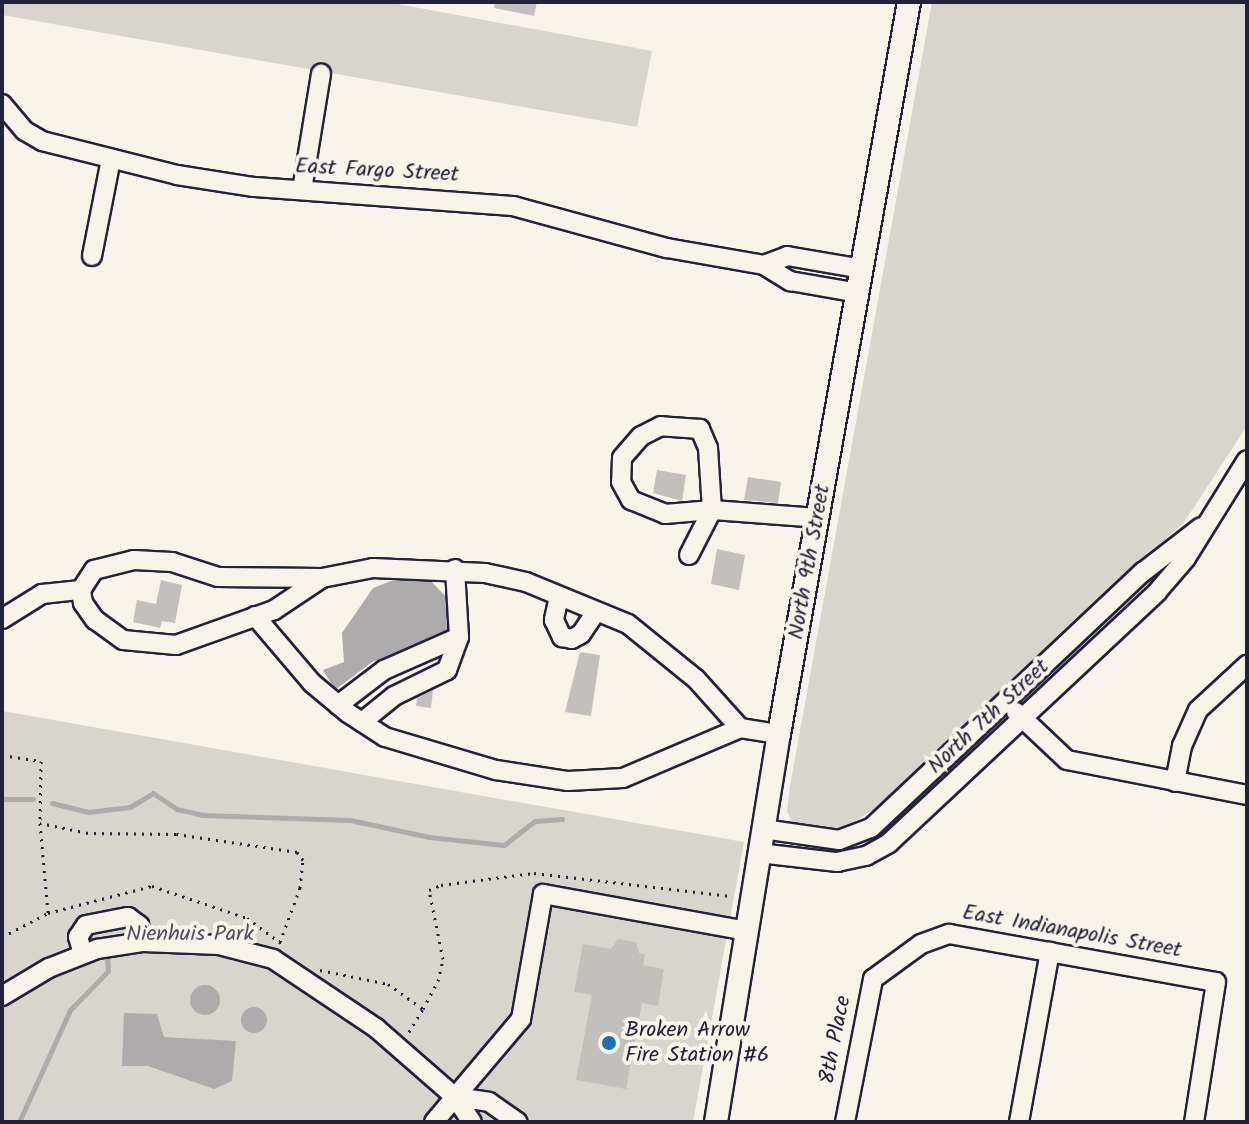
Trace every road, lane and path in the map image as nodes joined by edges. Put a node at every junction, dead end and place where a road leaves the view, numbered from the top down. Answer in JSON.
{"nodes":[{"id":1,"x":909,"y":2,"type":"edge"},
{"id":2,"x":321,"y":74,"type":"dead end"},
{"id":3,"x":2,"y":104,"type":"edge"},
{"id":4,"x":111,"y":159,"type":"junction"},
{"id":5,"x":302,"y":190,"type":"junction"},
{"id":6,"x":92,"y":256,"type":"dead end"},
{"id":7,"x":764,"y":265,"type":"junction"},
{"id":8,"x":862,"y":269,"type":"junction"},
{"id":9,"x":858,"y":293,"type":"junction"},
{"id":10,"x":1247,"y":460,"type":"edge"},
{"id":11,"x":712,"y":510,"type":"junction"},
{"id":12,"x":818,"y":518,"type":"junction"},
{"id":13,"x":1206,"y":523,"type":"junction"},
{"id":14,"x":689,"y":555,"type":"dead end"},
{"id":15,"x":455,"y":569,"type":"junction"},
{"id":16,"x":322,"y":578,"type":"junction"},
{"id":17,"x":81,"y":590,"type":"junction"},
{"id":18,"x":559,"y":596,"type":"junction"},
{"id":19,"x":596,"y":612,"type":"junction"},
{"id":20,"x":255,"y":616,"type":"junction"},
{"id":21,"x":2,"y":619,"type":"edge"},
{"id":22,"x":459,"y":637,"type":"junction"},
{"id":23,"x":1247,"y":665,"type":"edge"},
{"id":24,"x":1006,"y":701,"type":"junction"},
{"id":25,"x":338,"y":705,"type":"junction"},
{"id":26,"x":1023,"y":718,"type":"junction"},
{"id":27,"x":362,"y":722,"type":"junction"},
{"id":28,"x":740,"y":728,"type":"junction"},
{"id":29,"x":779,"y":734,"type":"junction"},
{"id":30,"x":2,"y":755,"type":"edge"},
{"id":31,"x":1175,"y":782,"type":"junction"},
{"id":32,"x":1247,"y":795,"type":"edge"},
{"id":33,"x":40,"y":823,"type":"junction"},
{"id":34,"x":763,"y":829,"type":"junction"},
{"id":35,"x":759,"y":853,"type":"junction"},
{"id":36,"x":731,"y":896,"type":"dead end"},
{"id":37,"x":48,"y":913,"type":"junction"},
{"id":38,"x":746,"y":931,"type":"junction"},
{"id":39,"x":2,"y":937,"type":"edge"},
{"id":40,"x":143,"y":942,"type":"junction"},
{"id":41,"x":280,"y":942,"type":"junction"},
{"id":42,"x":921,"y":944,"type":"joint"},
{"id":43,"x":288,"y":949,"type":"dead end"},
{"id":44,"x":1050,"y":952,"type":"junction"},
{"id":45,"x":83,"y":954,"type":"junction"},
{"id":46,"x":317,"y":969,"type":"dead end"},
{"id":47,"x":2,"y":996,"type":"edge"},
{"id":48,"x":423,"y":1009,"type":"junction"},
{"id":49,"x":409,"y":1032,"type":"dead end"},
{"id":50,"x":455,"y":1097,"type":"junction"},
{"id":51,"x":434,"y":1122,"type":"edge"},
{"id":52,"x":472,"y":1122,"type":"edge"},
{"id":53,"x":518,"y":1122,"type":"edge"},
{"id":54,"x":716,"y":1122,"type":"edge"},
{"id":55,"x":845,"y":1122,"type":"edge"},
{"id":56,"x":1019,"y":1122,"type":"edge"},
{"id":57,"x":1194,"y":1122,"type":"edge"}],
"edges":[{"from":1,"to":8,"type":"main road","name":"North 9th Street"},
{"from":2,"to":5,"type":"street"},
{"from":3,"to":4,"type":"street","name":"East Fargo Street"},
{"from":4,"to":5,"type":"street","name":"East Fargo Street"},
{"from":4,"to":6,"type":"street"},
{"from":5,"to":7,"type":"street","name":"East Fargo Street"},
{"from":7,"to":8,"type":"street","name":"East Fargo Street"},
{"from":7,"to":9,"type":"street","name":"East Fargo Street"},
{"from":8,"to":9,"type":"main road","name":"North 9th Street"},
{"from":9,"to":12,"type":"main road","name":"North 9th Street"},
{"from":10,"to":13,"type":"street","name":"North 7th Street"},
{"from":11,"to":11,"type":"street"},
{"from":11,"to":12,"type":"street"},
{"from":11,"to":14,"type":"street"},
{"from":12,"to":29,"type":"main road","name":"North 9th Street"},
{"from":13,"to":24,"type":"street","name":"North 7th Street"},
{"from":13,"to":26,"type":"street","name":"North 7th Street"},
{"from":15,"to":16,"type":"street"},
{"from":15,"to":18,"type":"street"},
{"from":15,"to":22,"type":"street"},
{"from":16,"to":17,"type":"street"},
{"from":16,"to":20,"type":"street"},
{"from":17,"to":20,"type":"street"},
{"from":17,"to":21,"type":"street"},
{"from":18,"to":19,"type":"street"},
{"from":18,"to":19,"type":"street"},
{"from":19,"to":28,"type":"street"},
{"from":20,"to":25,"type":"street"},
{"from":22,"to":25,"type":"street"},
{"from":22,"to":27,"type":"street"},
{"from":23,"to":31,"type":"street"},
{"from":24,"to":26,"type":"street"},
{"from":24,"to":34,"type":"street","name":"North 7th Street"},
{"from":25,"to":27,"type":"street"},
{"from":26,"to":31,"type":"street"},
{"from":26,"to":35,"type":"street","name":"North 7th Street"},
{"from":27,"to":28,"type":"street"},
{"from":28,"to":29,"type":"street"},
{"from":29,"to":34,"type":"main road","name":"North 9th Street"},
{"from":30,"to":33,"type":"path"},
{"from":31,"to":32,"type":"street"},
{"from":33,"to":37,"type":"path"},
{"from":33,"to":41,"type":"path"},
{"from":34,"to":35,"type":"main road","name":"North 9th Street"},
{"from":35,"to":38,"type":"main road","name":"North 9th Street"},
{"from":36,"to":48,"type":"path"},
{"from":37,"to":39,"type":"path"},
{"from":37,"to":41,"type":"path"},
{"from":38,"to":50,"type":"street"},
{"from":38,"to":54,"type":"main road","name":"North 9th Street"},
{"from":40,"to":45,"type":"street"},
{"from":40,"to":45,"type":"street"},
{"from":40,"to":50,"type":"street"},
{"from":41,"to":43,"type":"path"},
{"from":42,"to":44,"type":"street","name":"East Indianapolis Street"},
{"from":42,"to":55,"type":"street","name":"8th Place"},
{"from":44,"to":56,"type":"street"},
{"from":44,"to":57,"type":"street","name":"East Indianapolis Street"},
{"from":45,"to":47,"type":"street"},
{"from":46,"to":48,"type":"path"},
{"from":48,"to":49,"type":"path"},
{"from":50,"to":51,"type":"street"},
{"from":50,"to":52,"type":"street"},
{"from":50,"to":53,"type":"street"}]}
